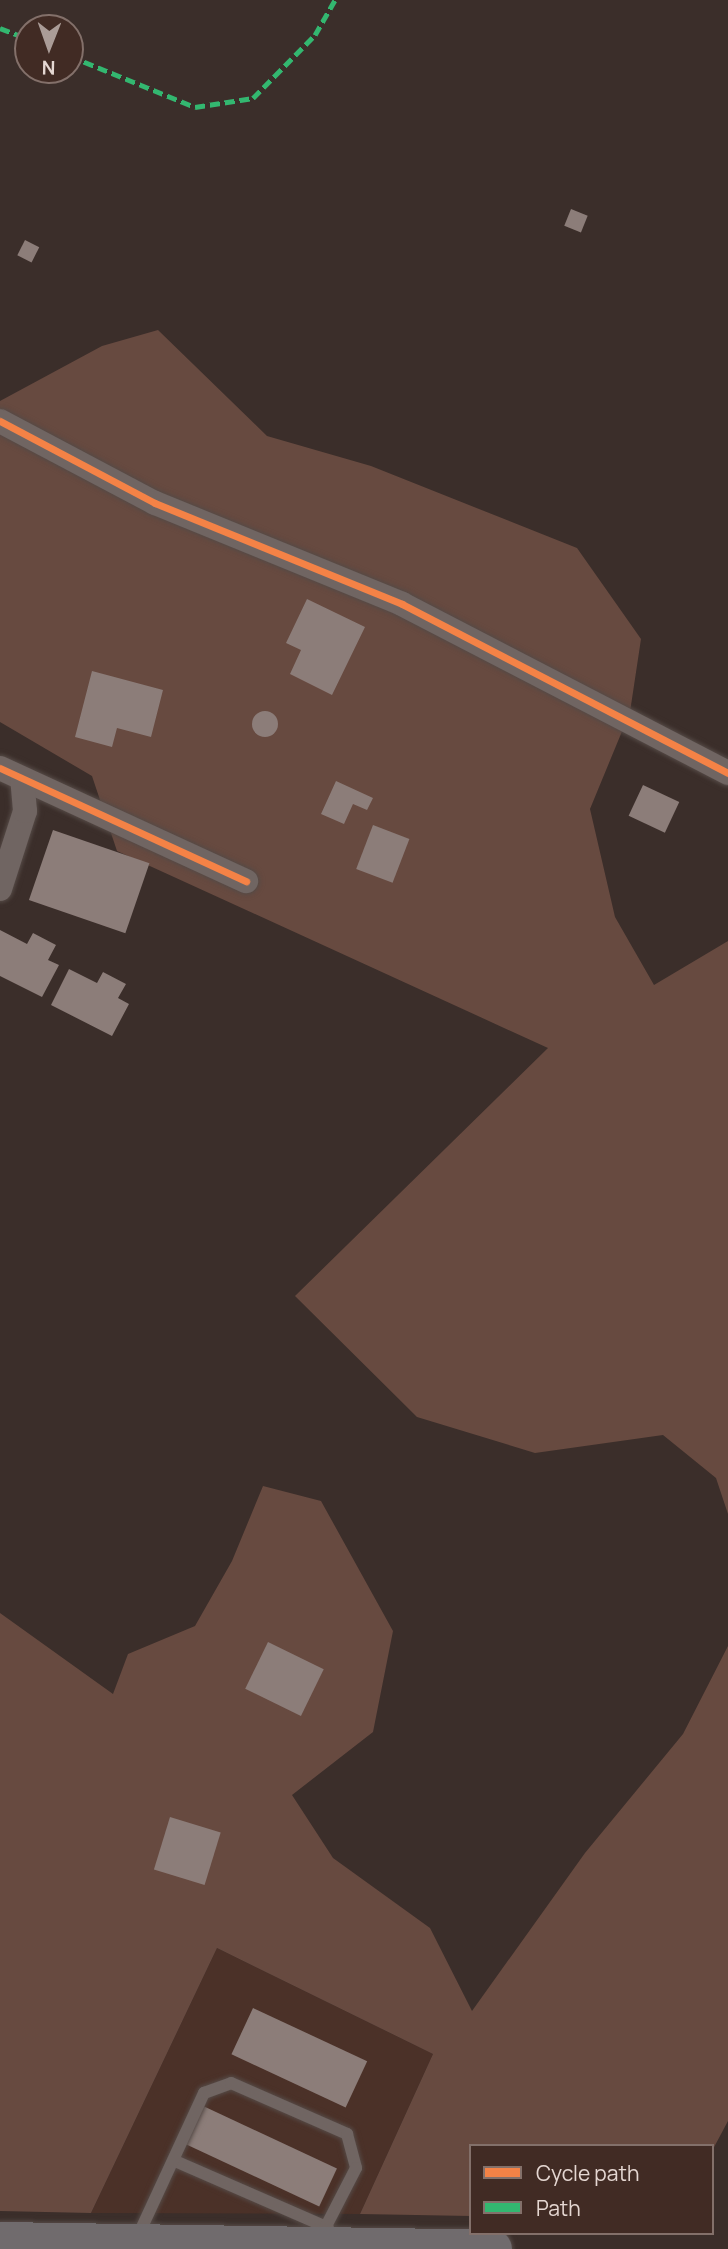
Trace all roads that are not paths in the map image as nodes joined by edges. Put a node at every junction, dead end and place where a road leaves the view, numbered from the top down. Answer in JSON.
{"nodes":[{"id":1,"x":0,"y":421,"type":"edge"},
{"id":2,"x":11,"y":774,"type":"edge"},
{"id":3,"x":728,"y":774,"type":"edge"},
{"id":4,"x":246,"y":881,"type":"dead end"},
{"id":5,"x":0,"y":890,"type":"edge"},
{"id":6,"x":175,"y":2161,"type":"junction"},
{"id":7,"x":321,"y":2237,"type":"junction"},
{"id":8,"x":0,"y":2241,"type":"edge"},
{"id":9,"x":113,"y":2245,"type":"edge"},
{"id":10,"x":493,"y":2249,"type":"edge"}],
"edges":[{"from":1,"to":3,"type":"street"},
{"from":2,"to":4,"type":"street"},
{"from":2,"to":5,"type":"street"},
{"from":6,"to":7,"type":"lane"},
{"from":6,"to":7,"type":"lane"},
{"from":6,"to":9,"type":"lane"},
{"from":7,"to":9,"type":"main road"},
{"from":7,"to":10,"type":"main road"},
{"from":8,"to":9,"type":"main road"}]}
